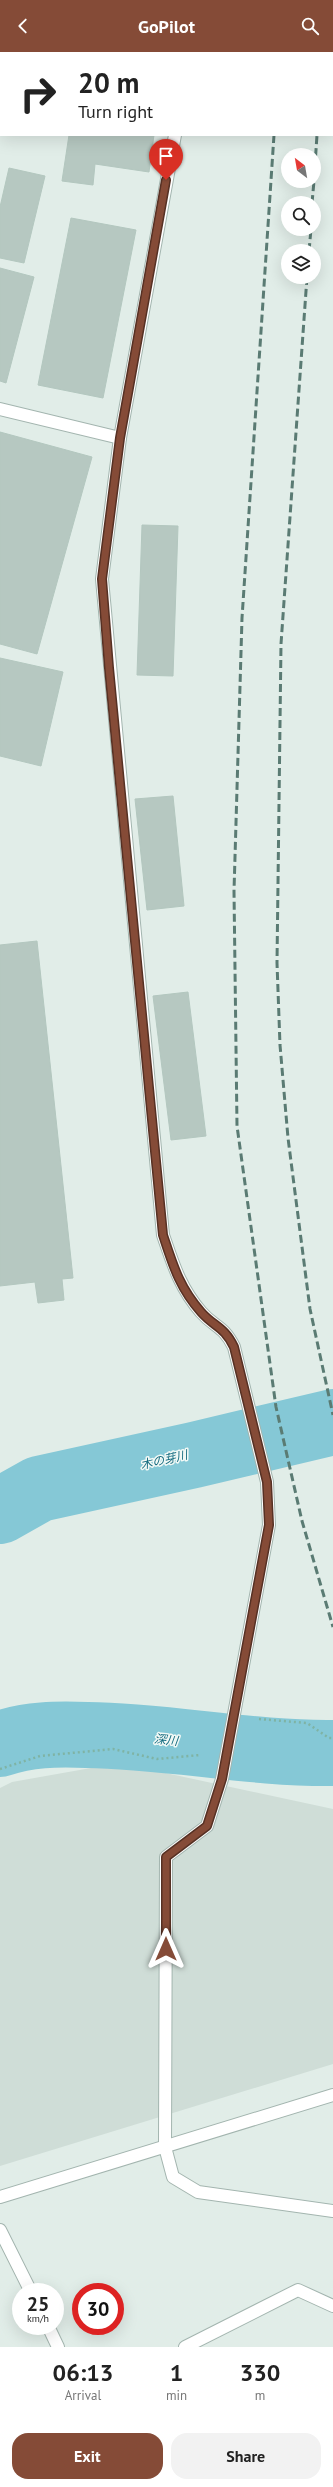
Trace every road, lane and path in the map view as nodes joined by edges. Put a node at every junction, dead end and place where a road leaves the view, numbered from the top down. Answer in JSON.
{"nodes":[{"id":1,"x":175,"y":136,"type":"edge"},
{"id":2,"x":0,"y":409,"type":"edge"},
{"id":3,"x":120,"y":438,"type":"junction"},
{"id":4,"x":233,"y":1716,"type":"junction"},
{"id":5,"x":333,"y":1738,"type":"edge"},
{"id":6,"x":184,"y":1758,"type":"dead end"},
{"id":7,"x":0,"y":1769,"type":"edge"},
{"id":8,"x":333,"y":2096,"type":"edge"},
{"id":9,"x":165,"y":2147,"type":"junction"},
{"id":10,"x":0,"y":2197,"type":"edge"},
{"id":11,"x":333,"y":2211,"type":"edge"},
{"id":12,"x":0,"y":2230,"type":"edge"},
{"id":13,"x":26,"y":2283,"type":"edge"},
{"id":14,"x":333,"y":2306,"type":"edge"},
{"id":15,"x":52,"y":2335,"type":"edge"},
{"id":16,"x":58,"y":2347,"type":"edge"},
{"id":17,"x":185,"y":2347,"type":"edge"}],
"edges":[{"from":1,"to":3,"type":"street"},
{"from":2,"to":3,"type":"street"},
{"from":3,"to":4,"type":"street"},
{"from":4,"to":5,"type":"path"},
{"from":4,"to":9,"type":"street"},
{"from":6,"to":7,"type":"path"},
{"from":8,"to":9,"type":"street"},
{"from":9,"to":10,"type":"street"},
{"from":9,"to":11,"type":"street"},
{"from":12,"to":13,"type":"street"},
{"from":14,"to":17,"type":"street"},
{"from":15,"to":16,"type":"street"}]}
